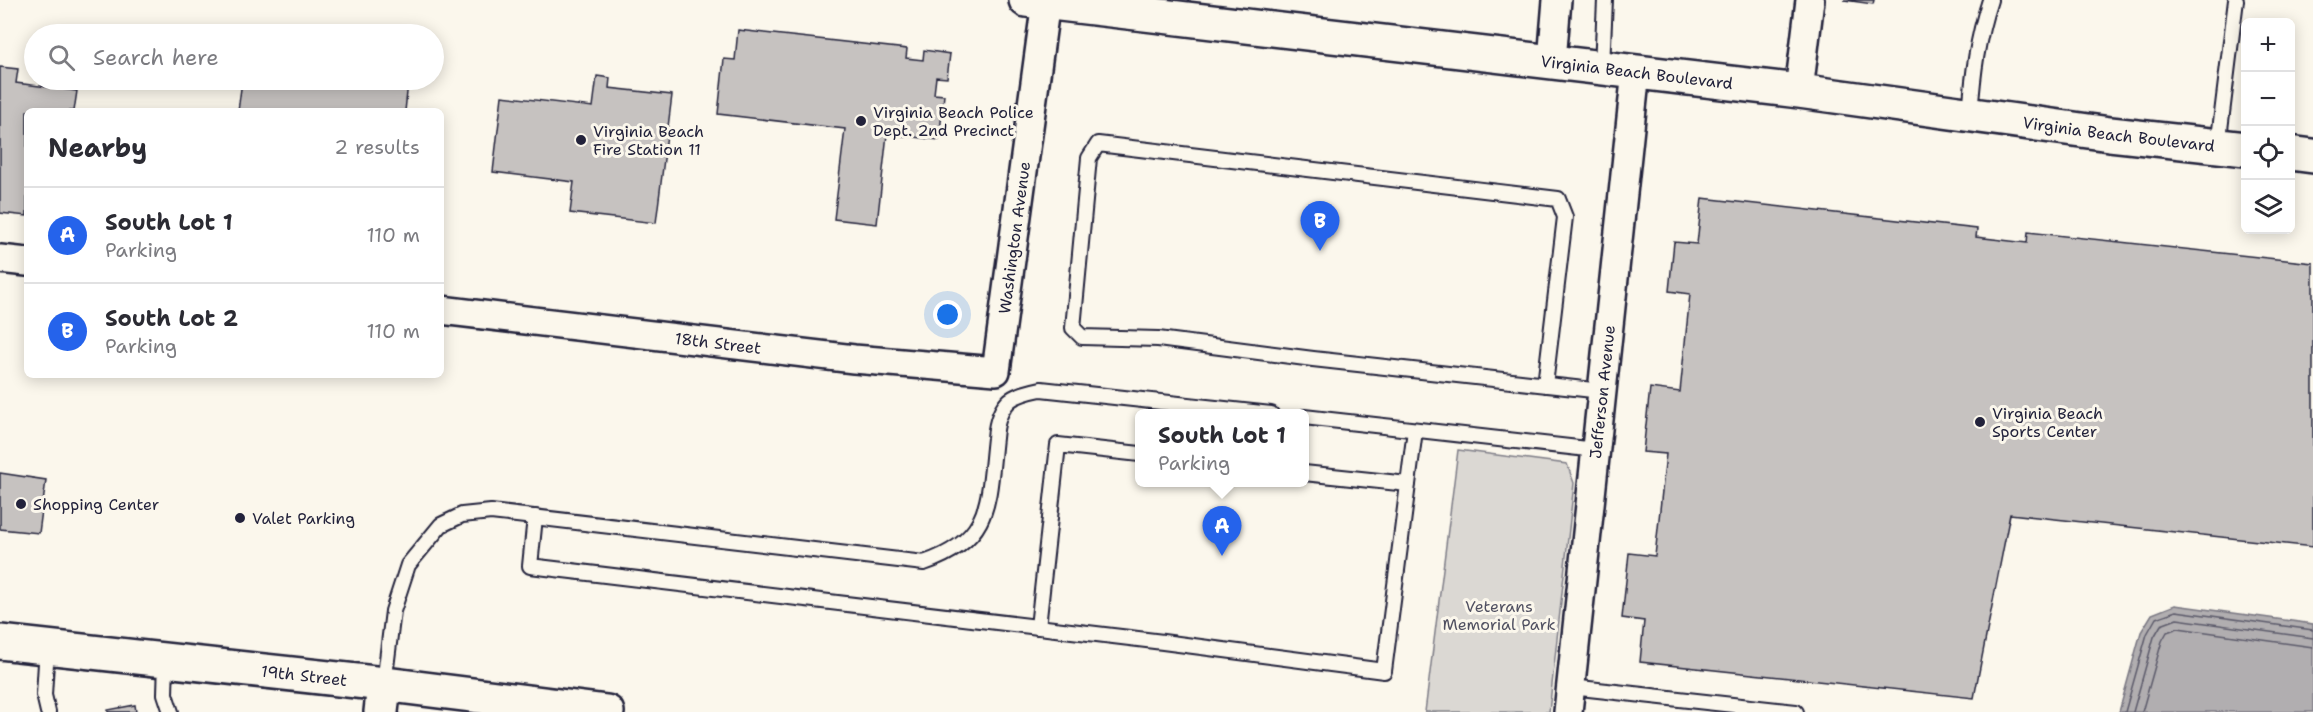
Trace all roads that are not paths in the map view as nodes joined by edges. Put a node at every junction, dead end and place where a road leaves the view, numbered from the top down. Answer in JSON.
{"nodes":[{"id":1,"x":1557,"y":0,"type":"edge"},
{"id":2,"x":1605,"y":0,"type":"edge"},
{"id":3,"x":1810,"y":0,"type":"edge"},
{"id":4,"x":1990,"y":0,"type":"edge"},
{"id":5,"x":2236,"y":0,"type":"edge"},
{"id":6,"x":1043,"y":1,"type":"edge"},
{"id":7,"x":1552,"y":61,"type":"junction"},
{"id":8,"x":1602,"y":67,"type":"junction"},
{"id":9,"x":1636,"y":71,"type":"junction"},
{"id":10,"x":1798,"y":91,"type":"junction"},
{"id":11,"x":1970,"y":115,"type":"junction"},
{"id":12,"x":2232,"y":147,"type":"edge"},
{"id":13,"x":2295,"y":154,"type":"edge"},
{"id":14,"x":2313,"y":156,"type":"edge"},
{"id":15,"x":0,"y":259,"type":"edge"},
{"id":16,"x":24,"y":262,"type":"edge"},
{"id":17,"x":444,"y":310,"type":"edge"},
{"id":18,"x":996,"y":371,"type":"joint"},
{"id":19,"x":1545,"y":385,"type":"junction"},
{"id":20,"x":1602,"y":391,"type":"junction"},
{"id":21,"x":1225,"y":409,"type":"edge"},
{"id":22,"x":1309,"y":417,"type":"edge"},
{"id":23,"x":1415,"y":430,"type":"junction"},
{"id":24,"x":1596,"y":450,"type":"junction"},
{"id":25,"x":1135,"y":453,"type":"edge"},
{"id":26,"x":1309,"y":473,"type":"edge"},
{"id":27,"x":1408,"y":484,"type":"junction"},
{"id":28,"x":535,"y":517,"type":"junction"},
{"id":29,"x":1038,"y":627,"type":"junction"},
{"id":30,"x":0,"y":642,"type":"edge"},
{"id":31,"x":47,"y":647,"type":"junction"},
{"id":32,"x":166,"y":661,"type":"junction"},
{"id":33,"x":382,"y":698,"type":"edge"},
{"id":34,"x":1570,"y":700,"type":"edge"},
{"id":35,"x":499,"y":706,"type":"edge"},
{"id":36,"x":48,"y":712,"type":"edge"},
{"id":37,"x":171,"y":712,"type":"edge"},
{"id":38,"x":607,"y":712,"type":"edge"},
{"id":39,"x":1796,"y":712,"type":"edge"}],
"edges":[{"from":1,"to":7,"type":"street"},
{"from":2,"to":8,"type":"lane"},
{"from":3,"to":10,"type":"street"},
{"from":4,"to":11,"type":"lane"},
{"from":5,"to":12,"type":"lane"},
{"from":6,"to":7,"type":"main road","name":"Virginia Beach Boulevard"},
{"from":6,"to":18,"type":"street","name":"Washington Avenue"},
{"from":7,"to":8,"type":"main road","name":"Virginia Beach Boulevard"},
{"from":8,"to":9,"type":"main road","name":"Virginia Beach Boulevard"},
{"from":9,"to":10,"type":"main road","name":"Virginia Beach Boulevard"},
{"from":9,"to":20,"type":"street","name":"Jefferson Avenue"},
{"from":10,"to":11,"type":"main road","name":"Virginia Beach Boulevard"},
{"from":11,"to":12,"type":"main road","name":"Virginia Beach Boulevard"},
{"from":13,"to":14,"type":"main road"},
{"from":15,"to":16,"type":"street"},
{"from":17,"to":18,"type":"street","name":"18th Street"},
{"from":19,"to":19,"type":"lane"},
{"from":19,"to":20,"type":"lane"},
{"from":20,"to":24,"type":"street","name":"Jefferson Avenue"},
{"from":21,"to":28,"type":"lane"},
{"from":22,"to":23,"type":"lane"},
{"from":23,"to":24,"type":"lane"},
{"from":23,"to":27,"type":"lane"},
{"from":24,"to":34,"type":"street","name":"Jefferson Avenue"},
{"from":25,"to":29,"type":"lane"},
{"from":26,"to":27,"type":"lane"},
{"from":27,"to":29,"type":"lane"},
{"from":28,"to":29,"type":"lane"},
{"from":28,"to":33,"type":"lane"},
{"from":30,"to":31,"type":"main road","name":"19th Street"},
{"from":31,"to":32,"type":"main road","name":"19th Street"},
{"from":31,"to":36,"type":"lane"},
{"from":32,"to":33,"type":"main road","name":"19th Street"},
{"from":32,"to":37,"type":"lane"},
{"from":33,"to":35,"type":"main road","name":"19th Street"},
{"from":34,"to":39,"type":"lane"},
{"from":35,"to":38,"type":"main road","name":"19th Street"}]}
